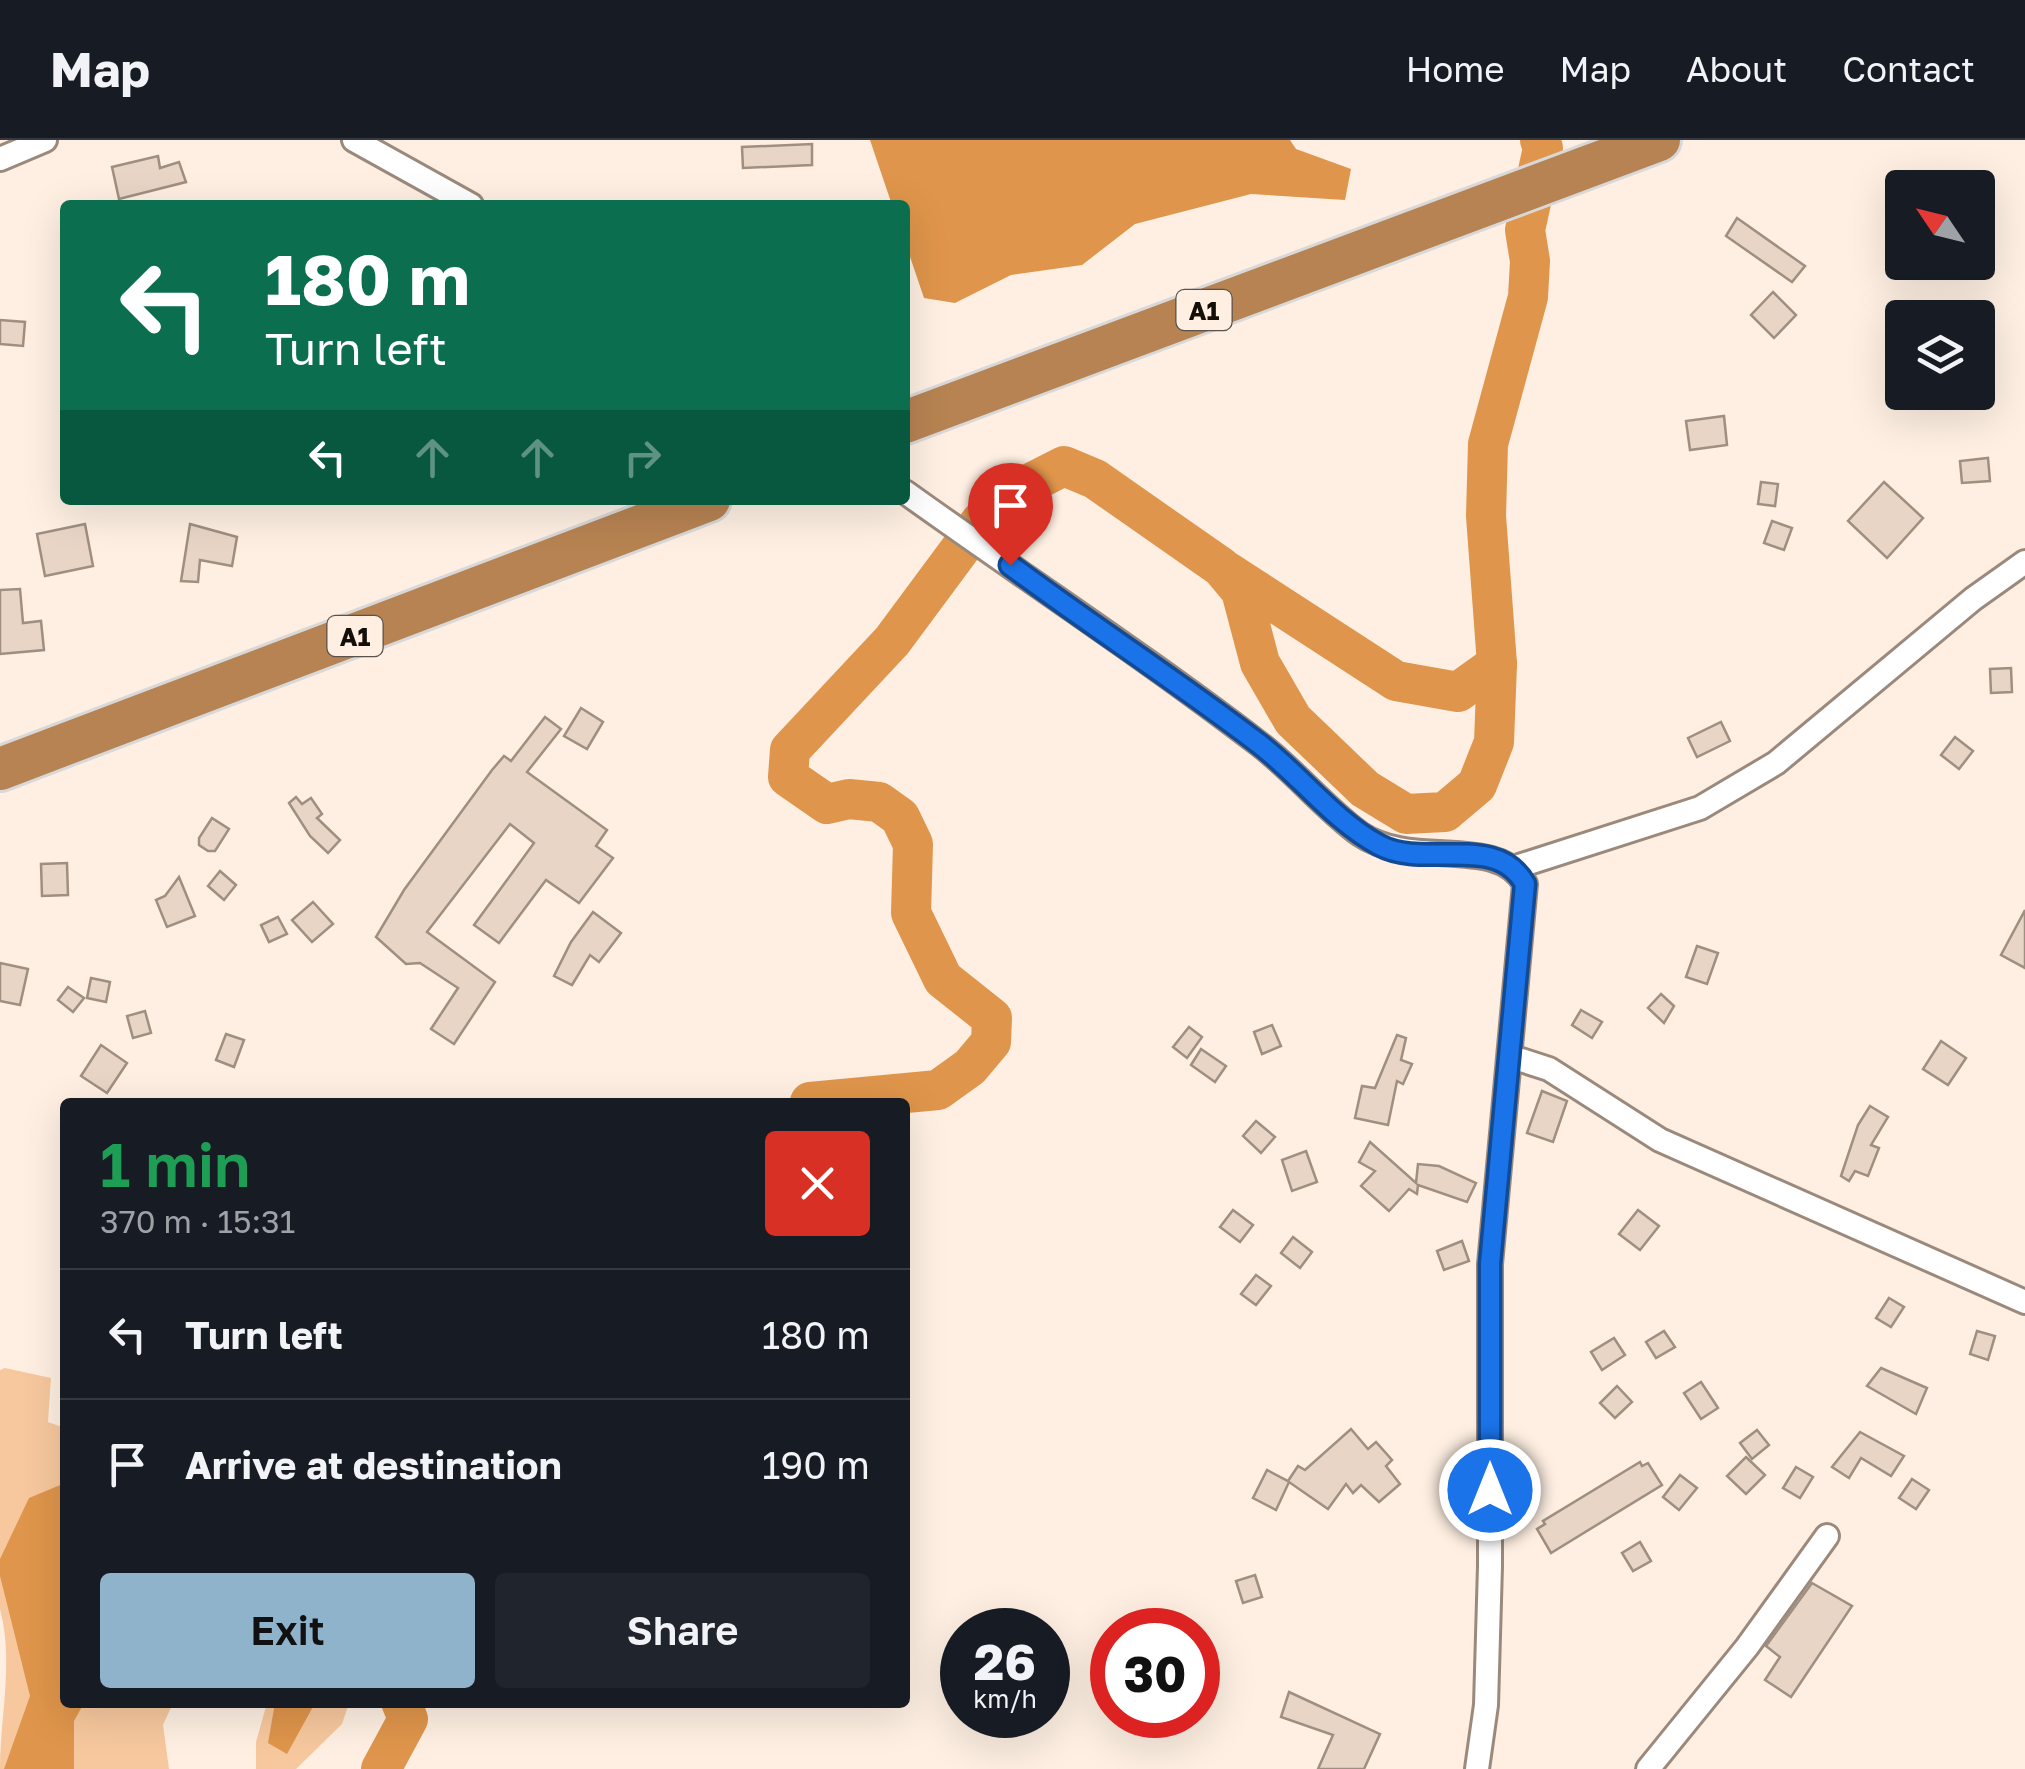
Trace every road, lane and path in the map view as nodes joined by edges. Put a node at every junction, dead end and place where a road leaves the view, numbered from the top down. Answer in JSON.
{"nodes":[{"id":1,"x":45,"y":140,"type":"edge"},
{"id":2,"x":1659,"y":140,"type":"edge"},
{"id":3,"x":360,"y":141,"type":"edge"},
{"id":4,"x":0,"y":159,"type":"edge"},
{"id":5,"x":462,"y":200,"type":"edge"},
{"id":6,"x":910,"y":420,"type":"edge"},
{"id":7,"x":910,"y":496,"type":"edge"},
{"id":8,"x":696,"y":505,"type":"edge"},
{"id":9,"x":2025,"y":562,"type":"edge"},
{"id":10,"x":0,"y":768,"type":"edge"},
{"id":11,"x":1516,"y":868,"type":"junction"},
{"id":12,"x":1515,"y":1058,"type":"dead end"},
{"id":13,"x":2025,"y":1302,"type":"edge"},
{"id":14,"x":1826,"y":1536,"type":"dead end"},
{"id":15,"x":1477,"y":1769,"type":"edge"},
{"id":16,"x":1648,"y":1769,"type":"edge"}],
"edges":[{"from":1,"to":4,"type":"street"},
{"from":2,"to":6,"type":"highway","number":"A1"},
{"from":3,"to":5,"type":"street"},
{"from":7,"to":11,"type":"street"},
{"from":8,"to":10,"type":"highway","number":"A1"},
{"from":9,"to":11,"type":"street"},
{"from":11,"to":15,"type":"street"},
{"from":12,"to":13,"type":"street"},
{"from":14,"to":16,"type":"street"}]}
